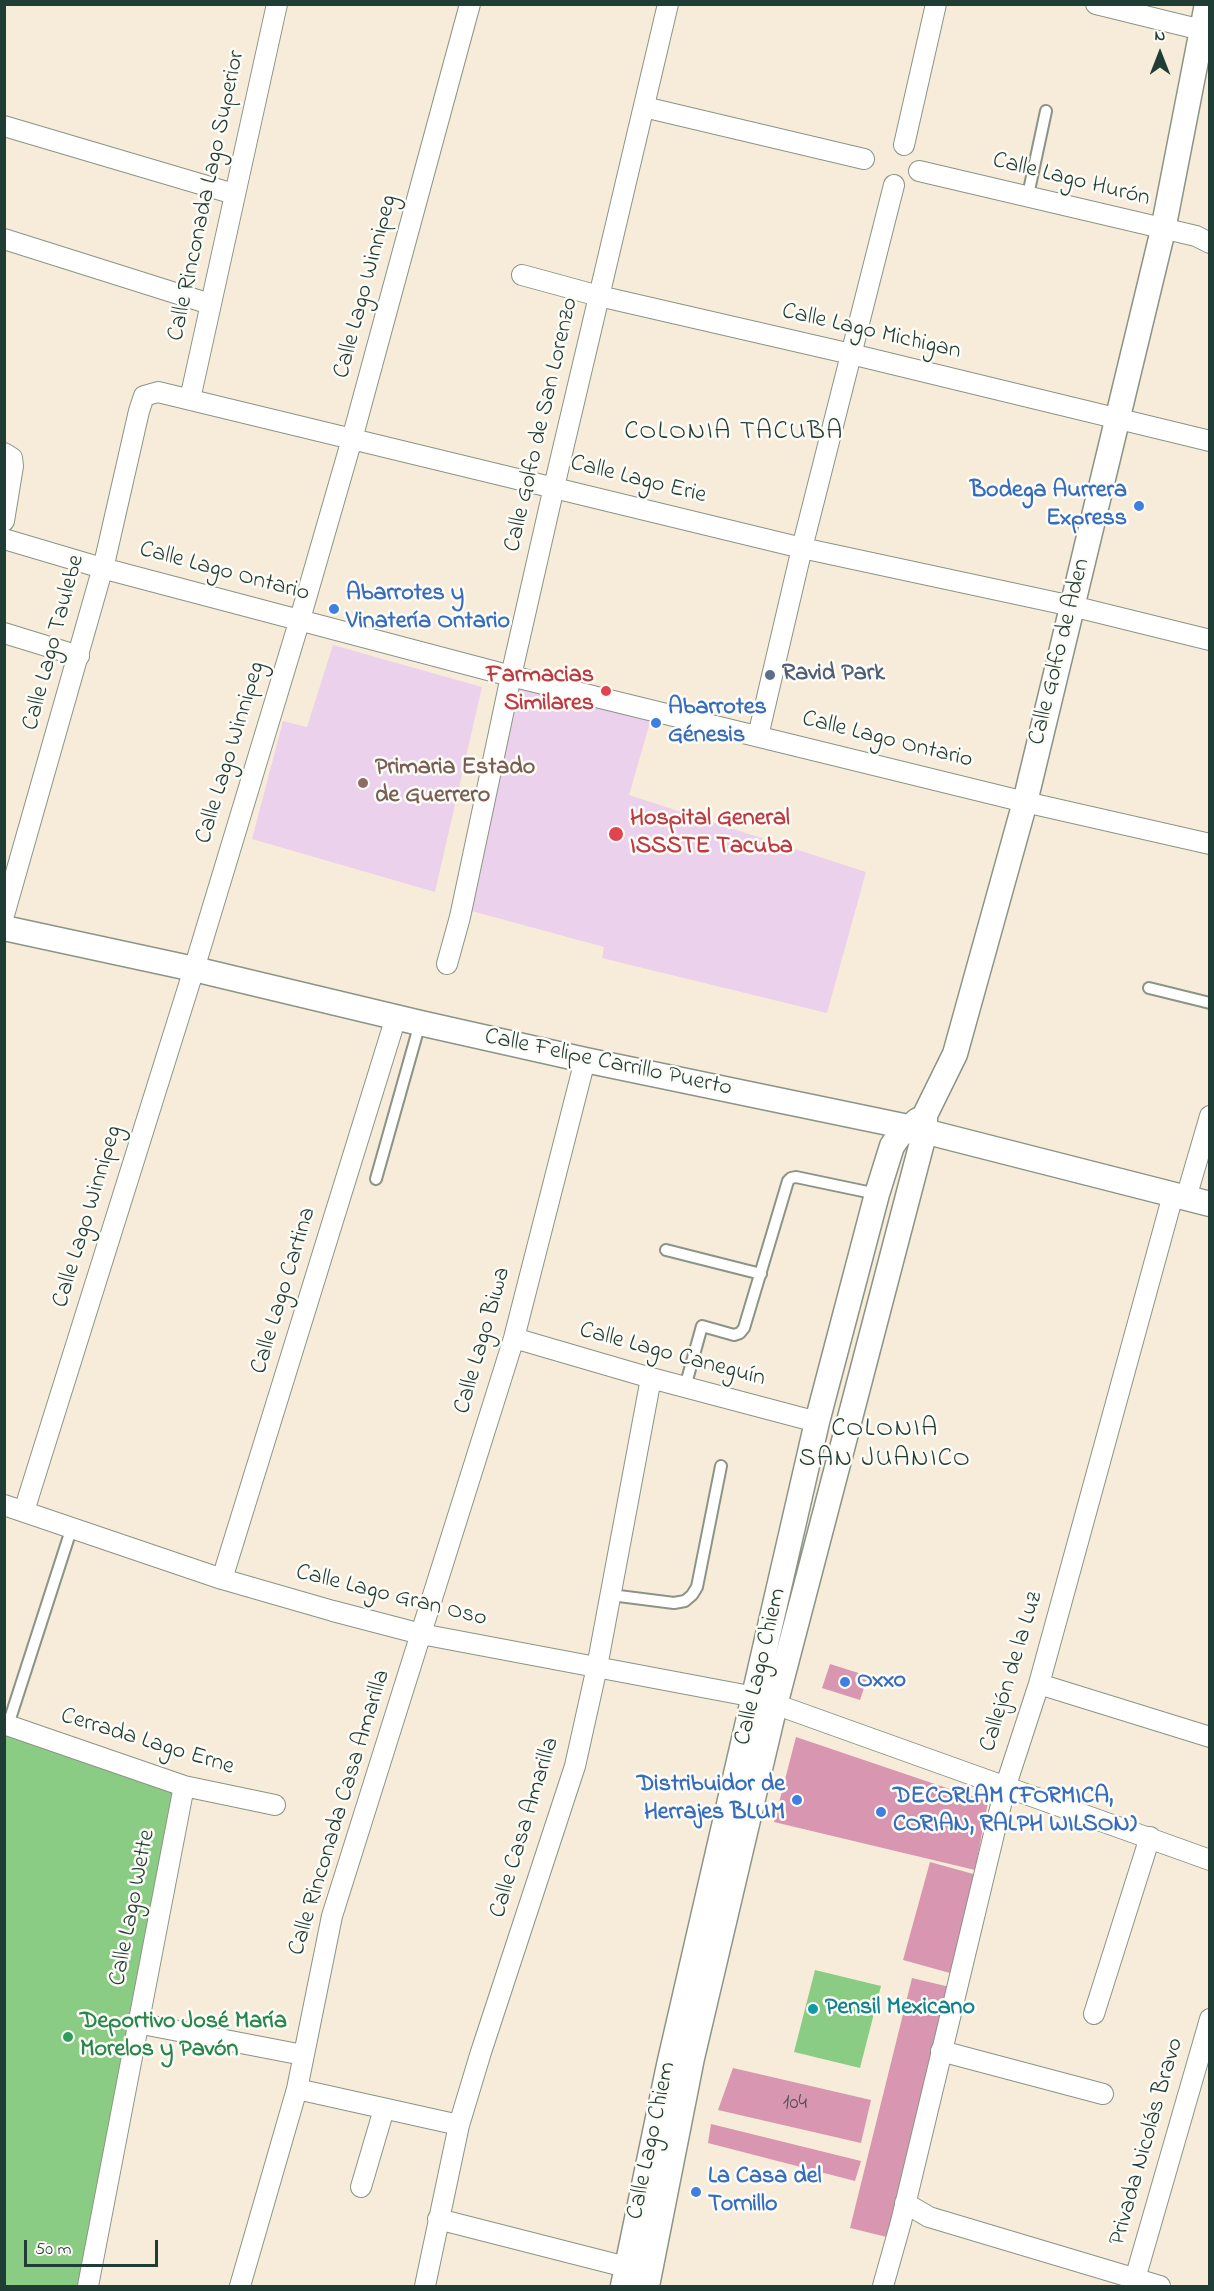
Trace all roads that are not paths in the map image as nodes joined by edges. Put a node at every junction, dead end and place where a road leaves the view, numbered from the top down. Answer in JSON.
{"nodes":[{"id":1,"x":276,"y":4,"type":"edge"},
{"id":2,"x":470,"y":4,"type":"edge"},
{"id":3,"x":668,"y":4,"type":"edge"},
{"id":4,"x":936,"y":4,"type":"edge"},
{"id":5,"x":1096,"y":4,"type":"edge"},
{"id":6,"x":1207,"y":4,"type":"edge"},
{"id":7,"x":1206,"y":31,"type":"edge"},
{"id":8,"x":644,"y":107,"type":"junction"},
{"id":9,"x":1046,"y":111,"type":"dead end"},
{"id":10,"x":4,"y":126,"type":"edge"},
{"id":11,"x":904,"y":145,"type":"dead end"},
{"id":12,"x":864,"y":159,"type":"dead end"},
{"id":13,"x":919,"y":171,"type":"dead end"},
{"id":14,"x":894,"y":184,"type":"dead end"},
{"id":15,"x":234,"y":194,"type":"junction"},
{"id":16,"x":1028,"y":195,"type":"junction"},
{"id":17,"x":1163,"y":230,"type":"junction"},
{"id":18,"x":4,"y":239,"type":"edge"},
{"id":19,"x":1209,"y":243,"type":"edge"},
{"id":20,"x":522,"y":275,"type":"dead end"},
{"id":21,"x":599,"y":296,"type":"junction"},
{"id":22,"x":210,"y":304,"type":"junction"},
{"id":23,"x":851,"y":354,"type":"junction"},
{"id":24,"x":158,"y":392,"type":"joint"},
{"id":25,"x":190,"y":399,"type":"junction"},
{"id":26,"x":1117,"y":419,"type":"junction"},
{"id":27,"x":352,"y":439,"type":"junction"},
{"id":28,"x":1209,"y":441,"type":"edge"},
{"id":29,"x":4,"y":453,"type":"edge"},
{"id":30,"x":554,"y":487,"type":"junction"},
{"id":31,"x":4,"y":521,"type":"edge"},
{"id":32,"x":4,"y":539,"type":"edge"},
{"id":33,"x":802,"y":548,"type":"junction"},
{"id":34,"x":102,"y":568,"type":"junction"},
{"id":35,"x":1072,"y":606,"type":"junction"},
{"id":36,"x":300,"y":620,"type":"junction"},
{"id":37,"x":4,"y":633,"type":"edge"},
{"id":38,"x":1209,"y":640,"type":"edge"},
{"id":39,"x":79,"y":656,"type":"junction"},
{"id":40,"x":511,"y":676,"type":"junction"},
{"id":41,"x":758,"y":736,"type":"junction"},
{"id":42,"x":1025,"y":802,"type":"junction"},
{"id":43,"x":1209,"y":844,"type":"edge"},
{"id":44,"x":4,"y":915,"type":"edge"},
{"id":45,"x":4,"y":928,"type":"edge"},
{"id":46,"x":447,"y":964,"type":"dead end"},
{"id":47,"x":194,"y":969,"type":"junction"},
{"id":48,"x":1149,"y":988,"type":"dead end"},
{"id":49,"x":1209,"y":1003,"type":"edge"},
{"id":50,"x":396,"y":1017,"type":"junction"},
{"id":51,"x":420,"y":1023,"type":"junction"},
{"id":52,"x":585,"y":1060,"type":"junction"},
{"id":53,"x":1209,"y":1116,"type":"edge"},
{"id":54,"x":920,"y":1125,"type":"junction"},
{"id":55,"x":376,"y":1179,"type":"dead end"},
{"id":56,"x":877,"y":1194,"type":"junction"},
{"id":57,"x":1180,"y":1196,"type":"junction"},
{"id":58,"x":1209,"y":1204,"type":"edge"},
{"id":59,"x":666,"y":1250,"type":"dead end"},
{"id":60,"x":761,"y":1274,"type":"junction"},
{"id":61,"x":514,"y":1338,"type":"junction"},
{"id":62,"x":651,"y":1378,"type":"junction"},
{"id":63,"x":685,"y":1387,"type":"junction"},
{"id":64,"x":817,"y":1422,"type":"junction"},
{"id":65,"x":721,"y":1466,"type":"dead end"},
{"id":66,"x":4,"y":1505,"type":"edge"},
{"id":67,"x":24,"y":1511,"type":"junction"},
{"id":68,"x":72,"y":1527,"type":"junction"},
{"id":69,"x":222,"y":1579,"type":"junction"},
{"id":70,"x":610,"y":1594,"type":"junction"},
{"id":71,"x":421,"y":1634,"type":"junction"},
{"id":72,"x":597,"y":1667,"type":"junction"},
{"id":73,"x":1039,"y":1684,"type":"junction"},
{"id":74,"x":765,"y":1701,"type":"junction"},
{"id":75,"x":6,"y":1724,"type":"edge"},
{"id":76,"x":1209,"y":1737,"type":"edge"},
{"id":77,"x":184,"y":1786,"type":"junction"},
{"id":78,"x":1005,"y":1788,"type":"junction"},
{"id":79,"x":275,"y":1805,"type":"dead end"},
{"id":80,"x":1150,"y":1837,"type":"junction"},
{"id":81,"x":1209,"y":1860,"type":"edge"},
{"id":82,"x":1094,"y":2014,"type":"dead end"},
{"id":83,"x":1209,"y":2019,"type":"edge"},
{"id":84,"x":137,"y":2023,"type":"junction"},
{"id":85,"x":940,"y":2051,"type":"junction"},
{"id":86,"x":303,"y":2055,"type":"junction"},
{"id":87,"x":297,"y":2088,"type":"junction"},
{"id":88,"x":1104,"y":2094,"type":"dead end"},
{"id":89,"x":384,"y":2109,"type":"junction"},
{"id":90,"x":459,"y":2124,"type":"junction"},
{"id":91,"x":361,"y":2187,"type":"dead end"},
{"id":92,"x":905,"y":2203,"type":"junction"},
{"id":93,"x":438,"y":2219,"type":"junction"},
{"id":94,"x":625,"y":2277,"type":"edge"},
{"id":95,"x":1135,"y":2279,"type":"junction"},
{"id":96,"x":88,"y":2286,"type":"edge"},
{"id":97,"x":240,"y":2286,"type":"edge"},
{"id":98,"x":424,"y":2286,"type":"edge"},
{"id":99,"x":647,"y":2286,"type":"edge"},
{"id":100,"x":883,"y":2286,"type":"edge"},
{"id":101,"x":1160,"y":2286,"type":"edge"}],
"edges":[{"from":1,"to":15,"type":"street","name":"Calle Rinconada Lago Superior"},
{"from":2,"to":27,"type":"street","name":"Calle Lago Winnipeg"},
{"from":3,"to":8,"type":"street","name":"Calle Golfo de San Lorenzo"},
{"from":4,"to":11,"type":"street"},
{"from":5,"to":7,"type":"street"},
{"from":6,"to":7,"type":"street","name":"Calle Golfo de Aden"},
{"from":7,"to":17,"type":"street","name":"Calle Golfo de Aden"},
{"from":8,"to":12,"type":"street"},
{"from":8,"to":21,"type":"street","name":"Calle Golfo de San Lorenzo"},
{"from":9,"to":16,"type":"lane"},
{"from":10,"to":15,"type":"street"},
{"from":13,"to":16,"type":"street","name":"Calle Lago Hurón"},
{"from":14,"to":23,"type":"street"},
{"from":15,"to":22,"type":"street","name":"Calle Rinconada Lago Superior"},
{"from":16,"to":17,"type":"street","name":"Calle Lago Hurón"},
{"from":17,"to":19,"type":"street","name":"Calle Lago Hurón"},
{"from":17,"to":26,"type":"street","name":"Calle Golfo de Aden"},
{"from":18,"to":22,"type":"street"},
{"from":20,"to":21,"type":"street","name":"Calle Lago Michigan"},
{"from":21,"to":23,"type":"street","name":"Calle Lago Michigan"},
{"from":21,"to":30,"type":"street","name":"Calle Golfo de San Lorenzo"},
{"from":22,"to":25,"type":"street","name":"Calle Rinconada Lago Superior"},
{"from":23,"to":26,"type":"street","name":"Calle Lago Michigan"},
{"from":23,"to":33,"type":"street"},
{"from":24,"to":25,"type":"street","name":"Calle Lago Erie"},
{"from":24,"to":34,"type":"street","name":"Calle Lago Taulebe"},
{"from":25,"to":27,"type":"street","name":"Calle Lago Erie"},
{"from":26,"to":28,"type":"street","name":"Calle Lago Michigan"},
{"from":26,"to":35,"type":"street","name":"Calle Golfo de Aden"},
{"from":27,"to":30,"type":"street","name":"Calle Lago Erie"},
{"from":27,"to":36,"type":"street","name":"Calle Lago Winnipeg"},
{"from":29,"to":31,"type":"street"},
{"from":30,"to":33,"type":"street","name":"Calle Lago Erie"},
{"from":30,"to":40,"type":"street","name":"Calle Golfo de San Lorenzo"},
{"from":32,"to":34,"type":"street","name":"Calle Lago Ontario"},
{"from":33,"to":35,"type":"street","name":"Calle Lago Erie"},
{"from":33,"to":41,"type":"street"},
{"from":34,"to":36,"type":"street","name":"Calle Lago Ontario"},
{"from":34,"to":39,"type":"street","name":"Calle Lago Taulebe"},
{"from":35,"to":38,"type":"street","name":"Calle Lago Erie"},
{"from":35,"to":42,"type":"street","name":"Calle Golfo de Aden"},
{"from":36,"to":40,"type":"street","name":"Calle Lago Ontario"},
{"from":36,"to":47,"type":"street","name":"Calle Lago Winnipeg"},
{"from":37,"to":39,"type":"street"},
{"from":39,"to":44,"type":"street","name":"Calle Lago Taulebe"},
{"from":40,"to":41,"type":"street","name":"Calle Lago Ontario"},
{"from":40,"to":46,"type":"street","name":"Calle Golfo de San Lorenzo"},
{"from":41,"to":42,"type":"street","name":"Calle Lago Ontario"},
{"from":42,"to":43,"type":"street","name":"Calle Lago Ontario"},
{"from":42,"to":54,"type":"street","name":"Calle Golfo de Aden"},
{"from":45,"to":47,"type":"street","name":"Calle Felipe Carrillo Puerto"},
{"from":47,"to":50,"type":"street","name":"Calle Felipe Carrillo Puerto"},
{"from":47,"to":67,"type":"street","name":"Calle Lago Winnipeg"},
{"from":48,"to":49,"type":"lane"},
{"from":50,"to":51,"type":"street","name":"Calle Felipe Carrillo Puerto"},
{"from":50,"to":69,"type":"street","name":"Calle Lago Cartina"},
{"from":51,"to":52,"type":"street","name":"Calle Felipe Carrillo Puerto"},
{"from":51,"to":55,"type":"lane"},
{"from":52,"to":54,"type":"street","name":"Calle Felipe Carrillo Puerto"},
{"from":52,"to":61,"type":"street","name":"Calle Lago Biwa"},
{"from":53,"to":57,"type":"street","name":"Callejón de la Luz"},
{"from":54,"to":56,"type":"street","name":"Calle Lago Chiem"},
{"from":54,"to":57,"type":"street","name":"Calle Felipe Carrillo Puerto"},
{"from":54,"to":74,"type":"street","name":"Calle Lago Chiem"},
{"from":56,"to":60,"type":"lane"},
{"from":56,"to":64,"type":"street","name":"Calle Lago Chiem"},
{"from":57,"to":58,"type":"street","name":"Calle Felipe Carrillo Puerto"},
{"from":57,"to":73,"type":"street","name":"Callejón de la Luz"},
{"from":59,"to":60,"type":"lane"},
{"from":60,"to":63,"type":"lane"},
{"from":61,"to":62,"type":"street","name":"Calle Lago Caneguín"},
{"from":61,"to":71,"type":"street","name":"Calle Lago Biwa"},
{"from":62,"to":63,"type":"street","name":"Calle Lago Caneguín"},
{"from":62,"to":70,"type":"street","name":"Calle Casa Amarilla"},
{"from":63,"to":64,"type":"street","name":"Calle Lago Caneguín"},
{"from":64,"to":74,"type":"street","name":"Calle Lago Chiem"},
{"from":65,"to":70,"type":"lane"},
{"from":66,"to":67,"type":"street","name":"Calle Lago Gran Oso"},
{"from":67,"to":68,"type":"street","name":"Calle Lago Gran Oso"},
{"from":68,"to":69,"type":"street","name":"Calle Lago Gran Oso"},
{"from":68,"to":75,"type":"lane"},
{"from":69,"to":71,"type":"street","name":"Calle Lago Gran Oso"},
{"from":70,"to":72,"type":"street","name":"Calle Casa Amarilla"},
{"from":71,"to":72,"type":"street","name":"Calle Lago Gran Oso"},
{"from":71,"to":86,"type":"street","name":"Calle Rinconada Casa Amarilla"},
{"from":72,"to":74,"type":"street","name":"Calle Lago Gran Oso"},
{"from":72,"to":90,"type":"street","name":"Calle Casa Amarilla"},
{"from":73,"to":76,"type":"street"},
{"from":73,"to":78,"type":"street","name":"Callejón de la Luz"},
{"from":74,"to":78,"type":"street","name":"Calle Lago Gran Oso"},
{"from":74,"to":94,"type":"street","name":"Calle Lago Chiem"},
{"from":74,"to":99,"type":"street","name":"Calle Lago Chiem"},
{"from":75,"to":77,"type":"street","name":"Cerrada Lago Erne"},
{"from":77,"to":79,"type":"street","name":"Cerrada Lago Erne"},
{"from":77,"to":84,"type":"street","name":"Calle Lago Wette"},
{"from":78,"to":80,"type":"street","name":"Calle Lago Gran Oso"},
{"from":78,"to":85,"type":"street","name":"Callejón de la Luz"},
{"from":80,"to":81,"type":"street","name":"Calle Lago Gran Oso"},
{"from":80,"to":82,"type":"street"},
{"from":83,"to":95,"type":"street","name":"Privada Nicolás Bravo"},
{"from":84,"to":86,"type":"street"},
{"from":84,"to":96,"type":"street","name":"Calle Lago Wette"},
{"from":85,"to":88,"type":"street"},
{"from":85,"to":92,"type":"street","name":"Callejón de la Luz"},
{"from":86,"to":87,"type":"street","name":"Calle Rinconada Casa Amarilla"},
{"from":87,"to":89,"type":"street"},
{"from":87,"to":97,"type":"street","name":"Calle Rinconada Casa Amarilla"},
{"from":89,"to":90,"type":"street"},
{"from":89,"to":91,"type":"street"},
{"from":90,"to":93,"type":"street","name":"Calle Casa Amarilla"},
{"from":92,"to":95,"type":"street"},
{"from":92,"to":100,"type":"street","name":"Callejón de la Luz"},
{"from":93,"to":94,"type":"street"},
{"from":93,"to":98,"type":"street","name":"Calle Casa Amarilla"},
{"from":95,"to":101,"type":"street"}]}
